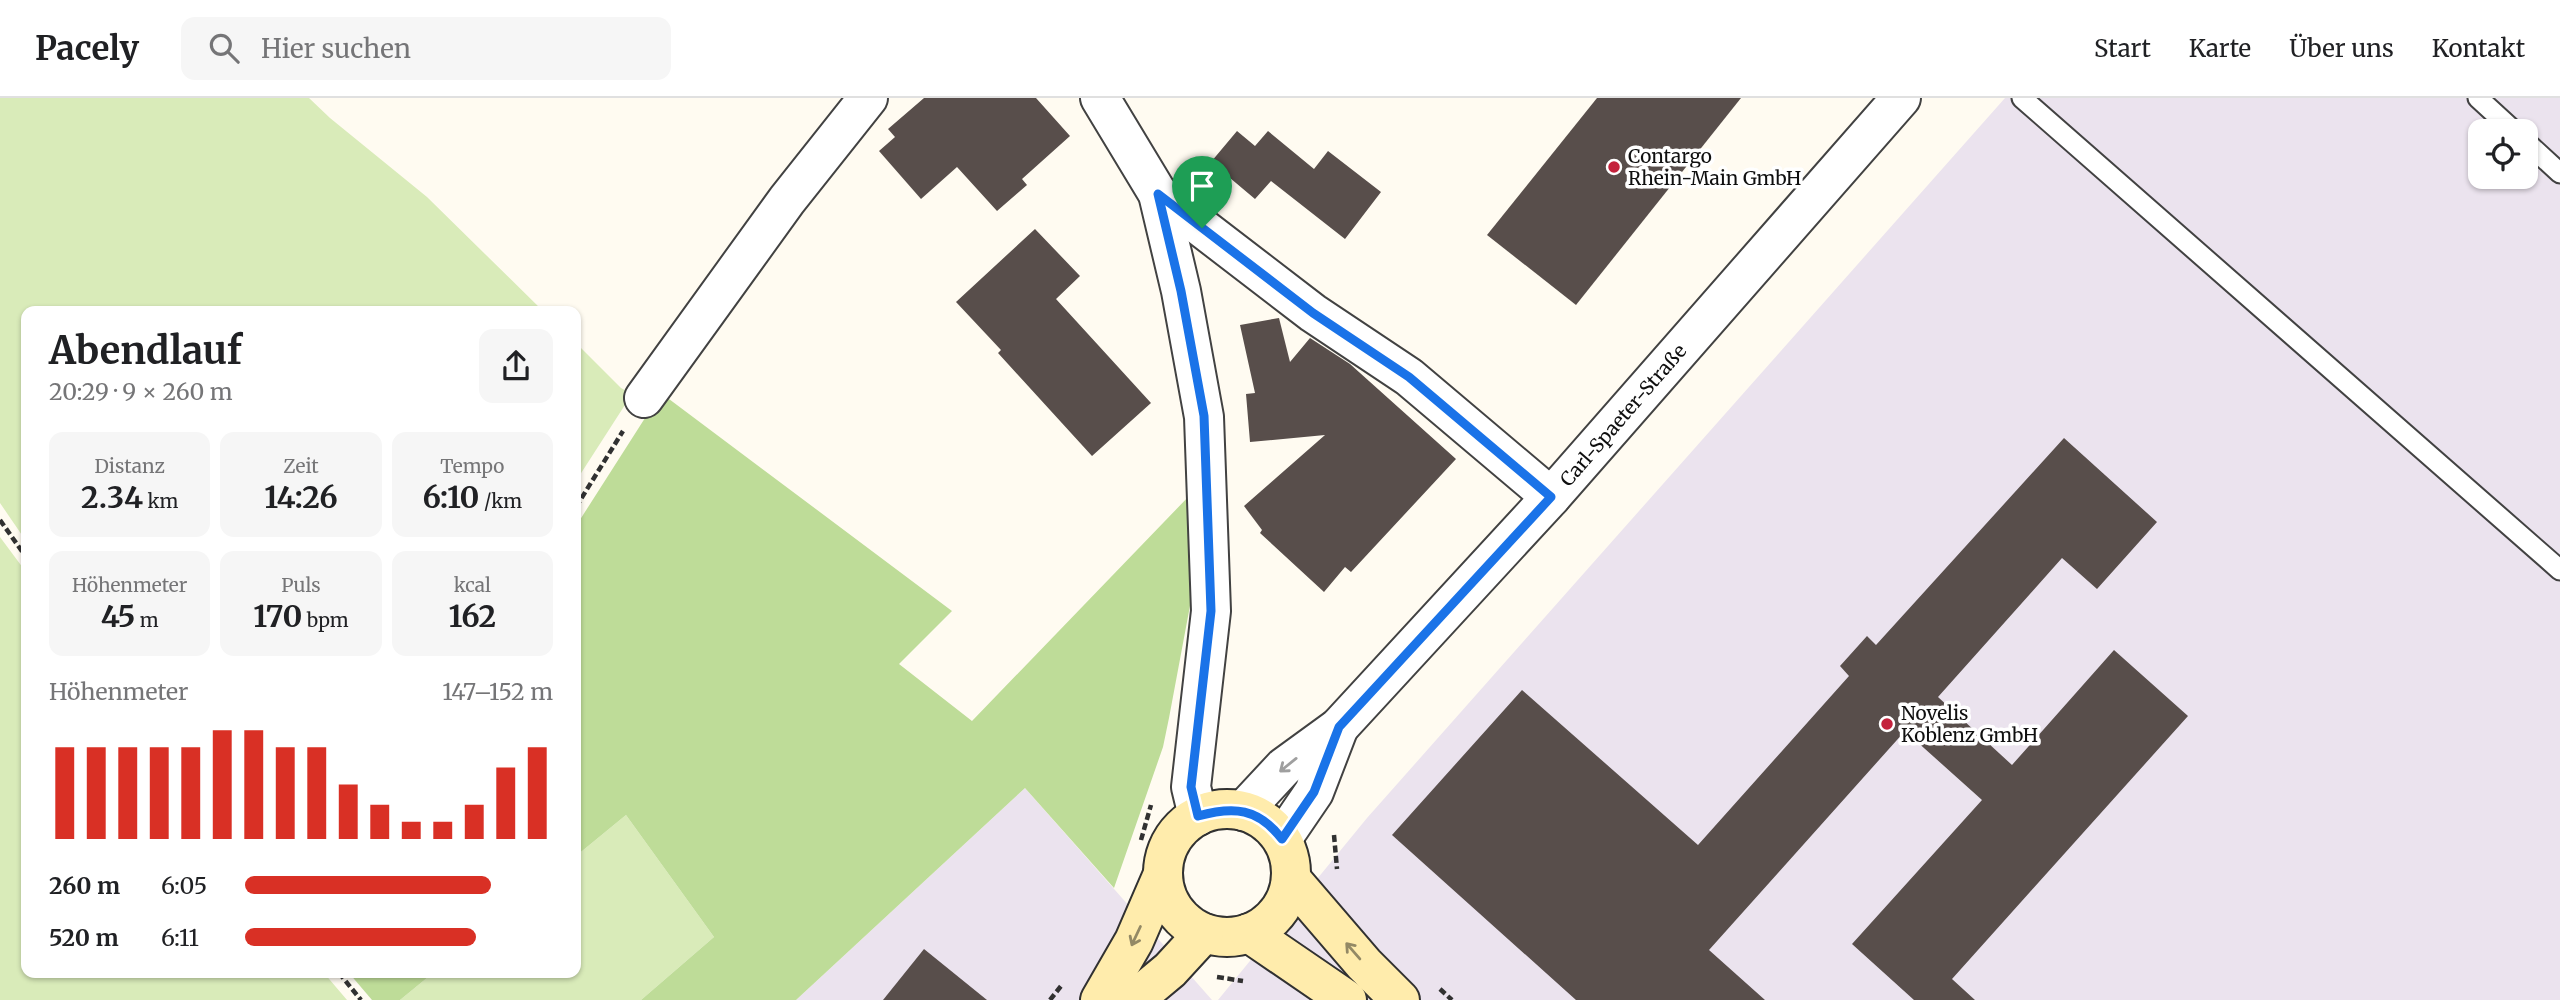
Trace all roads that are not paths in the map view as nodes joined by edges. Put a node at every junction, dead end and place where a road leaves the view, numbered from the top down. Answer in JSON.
{"nodes":[{"id":1,"x":868,"y":98,"type":"edge"},
{"id":2,"x":1901,"y":98,"type":"edge"},
{"id":3,"x":2022,"y":98,"type":"edge"},
{"id":4,"x":2478,"y":98,"type":"edge"},
{"id":5,"x":1113,"y":104,"type":"edge"},
{"id":6,"x":2501,"y":119,"type":"edge"},
{"id":7,"x":2538,"y":153,"type":"edge"},
{"id":8,"x":2560,"y":173,"type":"edge"},
{"id":9,"x":1158,"y":194,"type":"junction"},
{"id":10,"x":644,"y":398,"type":"road end"},
{"id":11,"x":1551,"y":497,"type":"junction"},
{"id":12,"x":2560,"y":570,"type":"edge"},
{"id":13,"x":1339,"y":727,"type":"junction"},
{"id":14,"x":1243,"y":811,"type":"junction"},
{"id":15,"x":1198,"y":816,"type":"junction"},
{"id":16,"x":1282,"y":839,"type":"junction"},
{"id":17,"x":1163,"y":874,"type":"junction"},
{"id":18,"x":1291,"y":879,"type":"junction"},
{"id":19,"x":1205,"y":933,"type":"junction"},
{"id":20,"x":1249,"y":933,"type":"junction"},
{"id":21,"x":1100,"y":1000,"type":"edge"},
{"id":22,"x":1134,"y":1000,"type":"edge"},
{"id":23,"x":1347,"y":1000,"type":"edge"},
{"id":24,"x":1400,"y":1000,"type":"edge"}],
"edges":[{"from":1,"to":10,"type":"street"},
{"from":2,"to":11,"type":"street","name":"Carl-Spaeter-Straße"},
{"from":3,"to":12,"type":"lane"},
{"from":4,"to":6,"type":"lane"},
{"from":5,"to":9,"type":"street"},
{"from":7,"to":8,"type":"lane"},
{"from":9,"to":11,"type":"street"},
{"from":9,"to":15,"type":"street"},
{"from":11,"to":13,"type":"street","name":"Carl-Spaeter-Straße"},
{"from":13,"to":14,"type":"street","name":"Carl-Spaeter-Straße","one_way":true},
{"from":13,"to":16,"type":"street","name":"Carl-Spaeter-Straße"},
{"from":14,"to":15,"type":"main road"},
{"from":14,"to":16,"type":"main road"},
{"from":15,"to":17,"type":"main road"},
{"from":16,"to":18,"type":"main road"},
{"from":17,"to":19,"type":"main road"},
{"from":17,"to":21,"type":"main road","one_way":true},
{"from":18,"to":20,"type":"main road"},
{"from":24,"to":18,"type":"main road","one_way":true},
{"from":19,"to":20,"type":"main road"},
{"from":19,"to":22,"type":"main road"},
{"from":20,"to":23,"type":"main road"}]}
